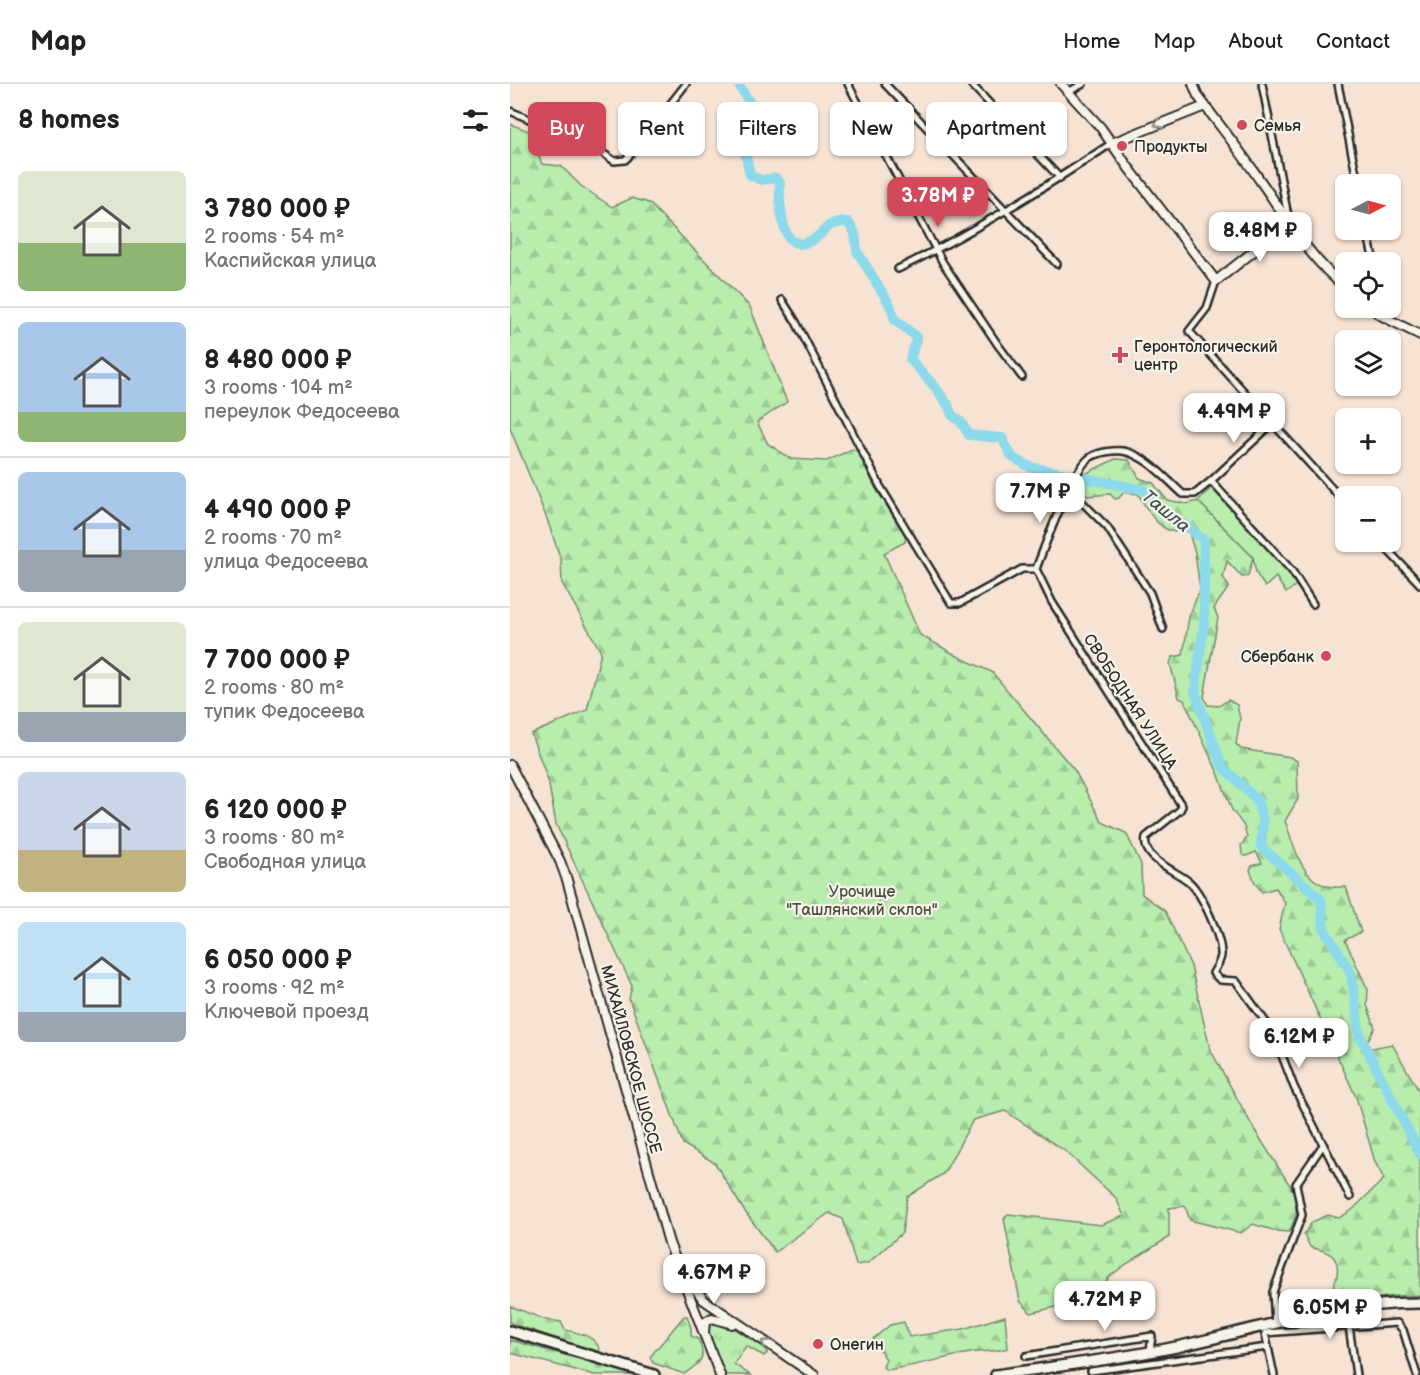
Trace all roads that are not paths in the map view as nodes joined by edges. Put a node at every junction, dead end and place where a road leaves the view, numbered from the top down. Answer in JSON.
{"nodes":[{"id":1,"x":686,"y":84,"type":"edge"},
{"id":2,"x":848,"y":84,"type":"edge"},
{"id":3,"x":885,"y":84,"type":"edge"},
{"id":4,"x":971,"y":84,"type":"edge"},
{"id":5,"x":1061,"y":84,"type":"edge"},
{"id":6,"x":1083,"y":84,"type":"edge"},
{"id":7,"x":1193,"y":84,"type":"edge"},
{"id":8,"x":1262,"y":84,"type":"edge"},
{"id":9,"x":1338,"y":84,"type":"edge"},
{"id":10,"x":1068,"y":92,"type":"junction"},
{"id":11,"x":1205,"y":106,"type":"junction"},
{"id":12,"x":510,"y":111,"type":"edge"},
{"id":13,"x":1112,"y":143,"type":"junction"},
{"id":14,"x":1356,"y":174,"type":"edge"},
{"id":15,"x":1060,"y":178,"type":"junction"},
{"id":16,"x":1007,"y":210,"type":"junction"},
{"id":17,"x":1290,"y":224,"type":"junction"},
{"id":18,"x":936,"y":250,"type":"junction"},
{"id":19,"x":1057,"y":264,"type":"dead end"},
{"id":20,"x":898,"y":269,"type":"dead end"},
{"id":21,"x":1335,"y":278,"type":"edge"},
{"id":22,"x":1216,"y":281,"type":"junction"},
{"id":23,"x":782,"y":300,"type":"dead end"},
{"id":24,"x":1392,"y":318,"type":"edge"},
{"id":25,"x":1420,"y":335,"type":"edge"},
{"id":26,"x":1022,"y":376,"type":"dead end"},
{"id":27,"x":1272,"y":424,"type":"junction"},
{"id":28,"x":1211,"y":481,"type":"junction"},
{"id":29,"x":1069,"y":489,"type":"junction"},
{"id":30,"x":1335,"y":492,"type":"edge"},
{"id":31,"x":1390,"y":552,"type":"edge"},
{"id":32,"x":1036,"y":569,"type":"junction"},
{"id":33,"x":1420,"y":584,"type":"edge"},
{"id":34,"x":1313,"y":604,"type":"dead end"},
{"id":35,"x":1163,"y":629,"type":"dead end"},
{"id":36,"x":510,"y":765,"type":"edge"},
{"id":37,"x":1323,"y":1145,"type":"junction"},
{"id":38,"x":1350,"y":1197,"type":"dead end"},
{"id":39,"x":673,"y":1256,"type":"junction"},
{"id":40,"x":1420,"y":1303,"type":"edge"},
{"id":41,"x":1342,"y":1311,"type":"junction"},
{"id":42,"x":1275,"y":1323,"type":"junction"},
{"id":43,"x":1348,"y":1326,"type":"junction"},
{"id":44,"x":1262,"y":1330,"type":"junction"},
{"id":45,"x":510,"y":1331,"type":"edge"},
{"id":46,"x":749,"y":1332,"type":"junction"},
{"id":47,"x":704,"y":1335,"type":"junction"},
{"id":48,"x":1268,"y":1347,"type":"junction"},
{"id":49,"x":1150,"y":1351,"type":"junction"},
{"id":50,"x":1026,"y":1356,"type":"dead end"},
{"id":51,"x":1091,"y":1369,"type":"edge"},
{"id":52,"x":654,"y":1375,"type":"edge"},
{"id":53,"x":718,"y":1375,"type":"edge"},
{"id":54,"x":814,"y":1375,"type":"edge"},
{"id":55,"x":996,"y":1375,"type":"edge"},
{"id":56,"x":1274,"y":1375,"type":"edge"},
{"id":57,"x":1356,"y":1375,"type":"edge"},
{"id":58,"x":1417,"y":1375,"type":"edge"}],
"edges":[{"from":1,"to":12,"type":"street"},
{"from":2,"to":18,"type":"street"},
{"from":3,"to":16,"type":"street"},
{"from":4,"to":15,"type":"street"},
{"from":5,"to":10,"type":"main road"},
{"from":6,"to":10,"type":"street"},
{"from":7,"to":11,"type":"main road"},
{"from":8,"to":17,"type":"street"},
{"from":9,"to":14,"type":"street"},
{"from":10,"to":13,"type":"main road"},
{"from":11,"to":13,"type":"main road","one_way":true},
{"from":11,"to":17,"type":"main road"},
{"from":13,"to":15,"type":"street"},
{"from":13,"to":22,"type":"main road"},
{"from":15,"to":16,"type":"street"},
{"from":16,"to":18,"type":"street"},
{"from":16,"to":19,"type":"street"},
{"from":17,"to":21,"type":"main road"},
{"from":17,"to":22,"type":"main road"},
{"from":18,"to":20,"type":"street"},
{"from":18,"to":26,"type":"street"},
{"from":22,"to":27,"type":"street"},
{"from":23,"to":32,"type":"street"},
{"from":24,"to":25,"type":"main road"},
{"from":27,"to":28,"type":"street"},
{"from":27,"to":30,"type":"street"},
{"from":28,"to":29,"type":"street"},
{"from":28,"to":34,"type":"street"},
{"from":29,"to":32,"type":"street"},
{"from":29,"to":35,"type":"street"},
{"from":31,"to":33,"type":"street"},
{"from":32,"to":37,"type":"street","name":"СВОБОДНАЯ УЛИЦА"},
{"from":36,"to":39,"type":"main road","name":"МИХАЙЛОВСКОЕ ШОССЕ"},
{"from":37,"to":38,"type":"street","name":"СВОБОДНАЯ УЛИЦА"},
{"from":37,"to":42,"type":"street"},
{"from":39,"to":46,"type":"main road"},
{"from":39,"to":47,"type":"main road","name":"МИХАЙЛОВСКОЕ ШОССЕ"},
{"from":40,"to":41,"type":"main road"},
{"from":41,"to":42,"type":"main road"},
{"from":41,"to":43,"type":"street"},
{"from":42,"to":44,"type":"main road"},
{"from":43,"to":44,"type":"street"},
{"from":43,"to":57,"type":"street"},
{"from":43,"to":58,"type":"street"},
{"from":44,"to":48,"type":"street"},
{"from":44,"to":49,"type":"main road"},
{"from":45,"to":52,"type":"main road"},
{"from":46,"to":47,"type":"main road"},
{"from":54,"to":46,"type":"main road","one_way":true},
{"from":47,"to":53,"type":"main road","name":"МИХАЙЛОВСКОЕ ШОССЕ"},
{"from":48,"to":51,"type":"street"},
{"from":48,"to":56,"type":"street"},
{"from":49,"to":50,"type":"street"},
{"from":49,"to":51,"type":"main road"},
{"from":51,"to":55,"type":"main road"}]}
